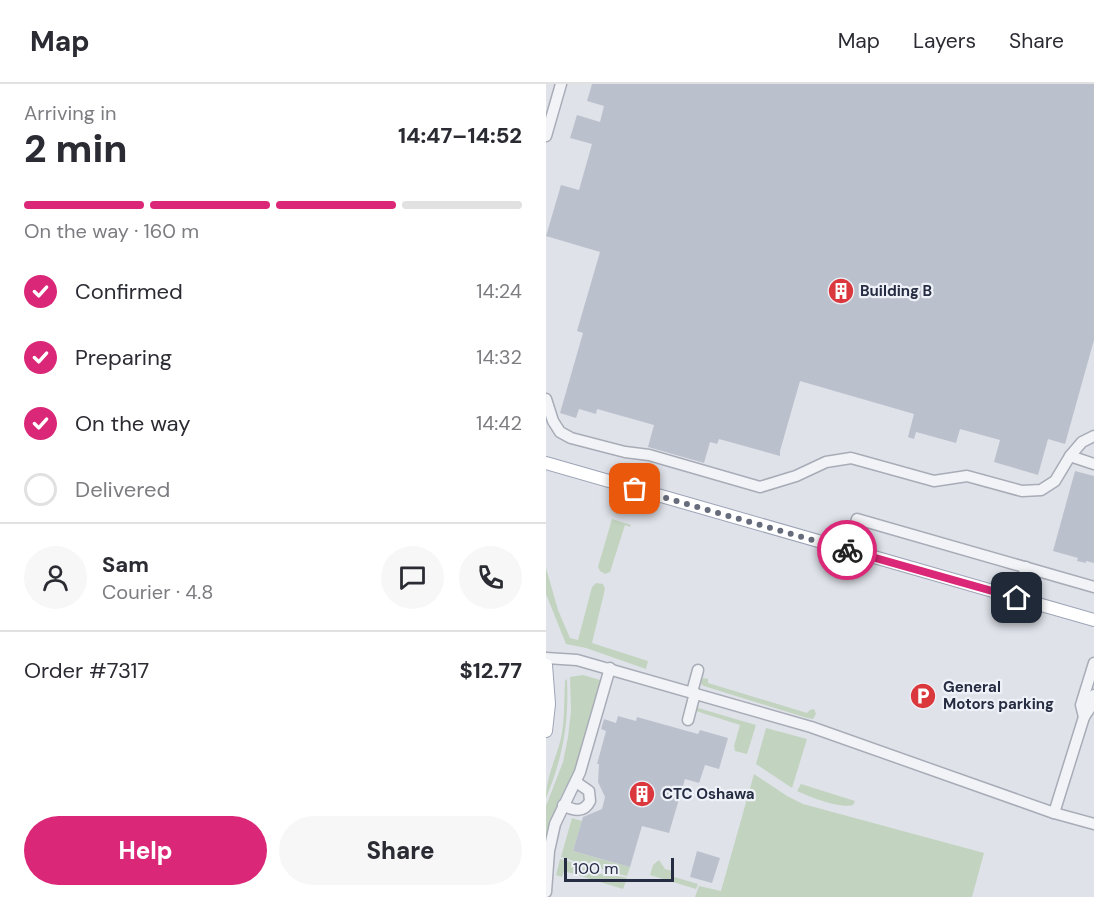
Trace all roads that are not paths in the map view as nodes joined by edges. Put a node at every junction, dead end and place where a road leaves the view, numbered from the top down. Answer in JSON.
{"nodes":[{"id":1,"x":561,"y":84,"type":"edge"},
{"id":2,"x":546,"y":136,"type":"edge"},
{"id":3,"x":546,"y":399,"type":"edge"},
{"id":4,"x":1094,"y":436,"type":"edge"},
{"id":5,"x":1070,"y":456,"type":"junction"},
{"id":6,"x":546,"y":463,"type":"edge"},
{"id":7,"x":1094,"y":464,"type":"edge"},
{"id":8,"x":848,"y":551,"type":"junction"},
{"id":9,"x":1026,"y":567,"type":"junction"},
{"id":10,"x":1094,"y":586,"type":"edge"},
{"id":11,"x":1017,"y":598,"type":"junction"},
{"id":12,"x":1094,"y":620,"type":"edge"},
{"id":13,"x":546,"y":658,"type":"edge"},
{"id":14,"x":1094,"y":663,"type":"edge"},
{"id":15,"x":546,"y":665,"type":"edge"},
{"id":16,"x":610,"y":668,"type":"junction"},
{"id":17,"x":698,"y":670,"type":"dead end"},
{"id":18,"x":694,"y":693,"type":"junction"},
{"id":19,"x":1094,"y":695,"type":"edge"},
{"id":20,"x":1084,"y":717,"type":"junction"},
{"id":21,"x":688,"y":720,"type":"dead end"},
{"id":22,"x":546,"y":731,"type":"edge"},
{"id":23,"x":576,"y":782,"type":"junction"},
{"id":24,"x":563,"y":805,"type":"junction"},
{"id":25,"x":1054,"y":813,"type":"junction"},
{"id":26,"x":1094,"y":824,"type":"edge"},
{"id":27,"x":546,"y":892,"type":"edge"}],
"edges":[{"from":1,"to":2,"type":"lane"},
{"from":3,"to":5,"type":"lane"},
{"from":4,"to":5,"type":"lane"},
{"from":5,"to":7,"type":"lane"},
{"from":6,"to":8,"type":"main road"},
{"from":8,"to":9,"type":"lane"},
{"from":8,"to":11,"type":"main road"},
{"from":9,"to":10,"type":"lane"},
{"from":9,"to":11,"type":"lane"},
{"from":11,"to":12,"type":"main road"},
{"from":13,"to":16,"type":"lane"},
{"from":14,"to":20,"type":"lane"},
{"from":15,"to":22,"type":"main road"},
{"from":16,"to":18,"type":"lane"},
{"from":16,"to":23,"type":"lane"},
{"from":17,"to":18,"type":"lane"},
{"from":18,"to":21,"type":"lane"},
{"from":18,"to":25,"type":"lane"},
{"from":19,"to":20,"type":"lane"},
{"from":20,"to":25,"type":"lane"},
{"from":23,"to":24,"type":"lane"},
{"from":23,"to":24,"type":"lane"},
{"from":24,"to":27,"type":"lane"},
{"from":25,"to":26,"type":"lane"}]}
